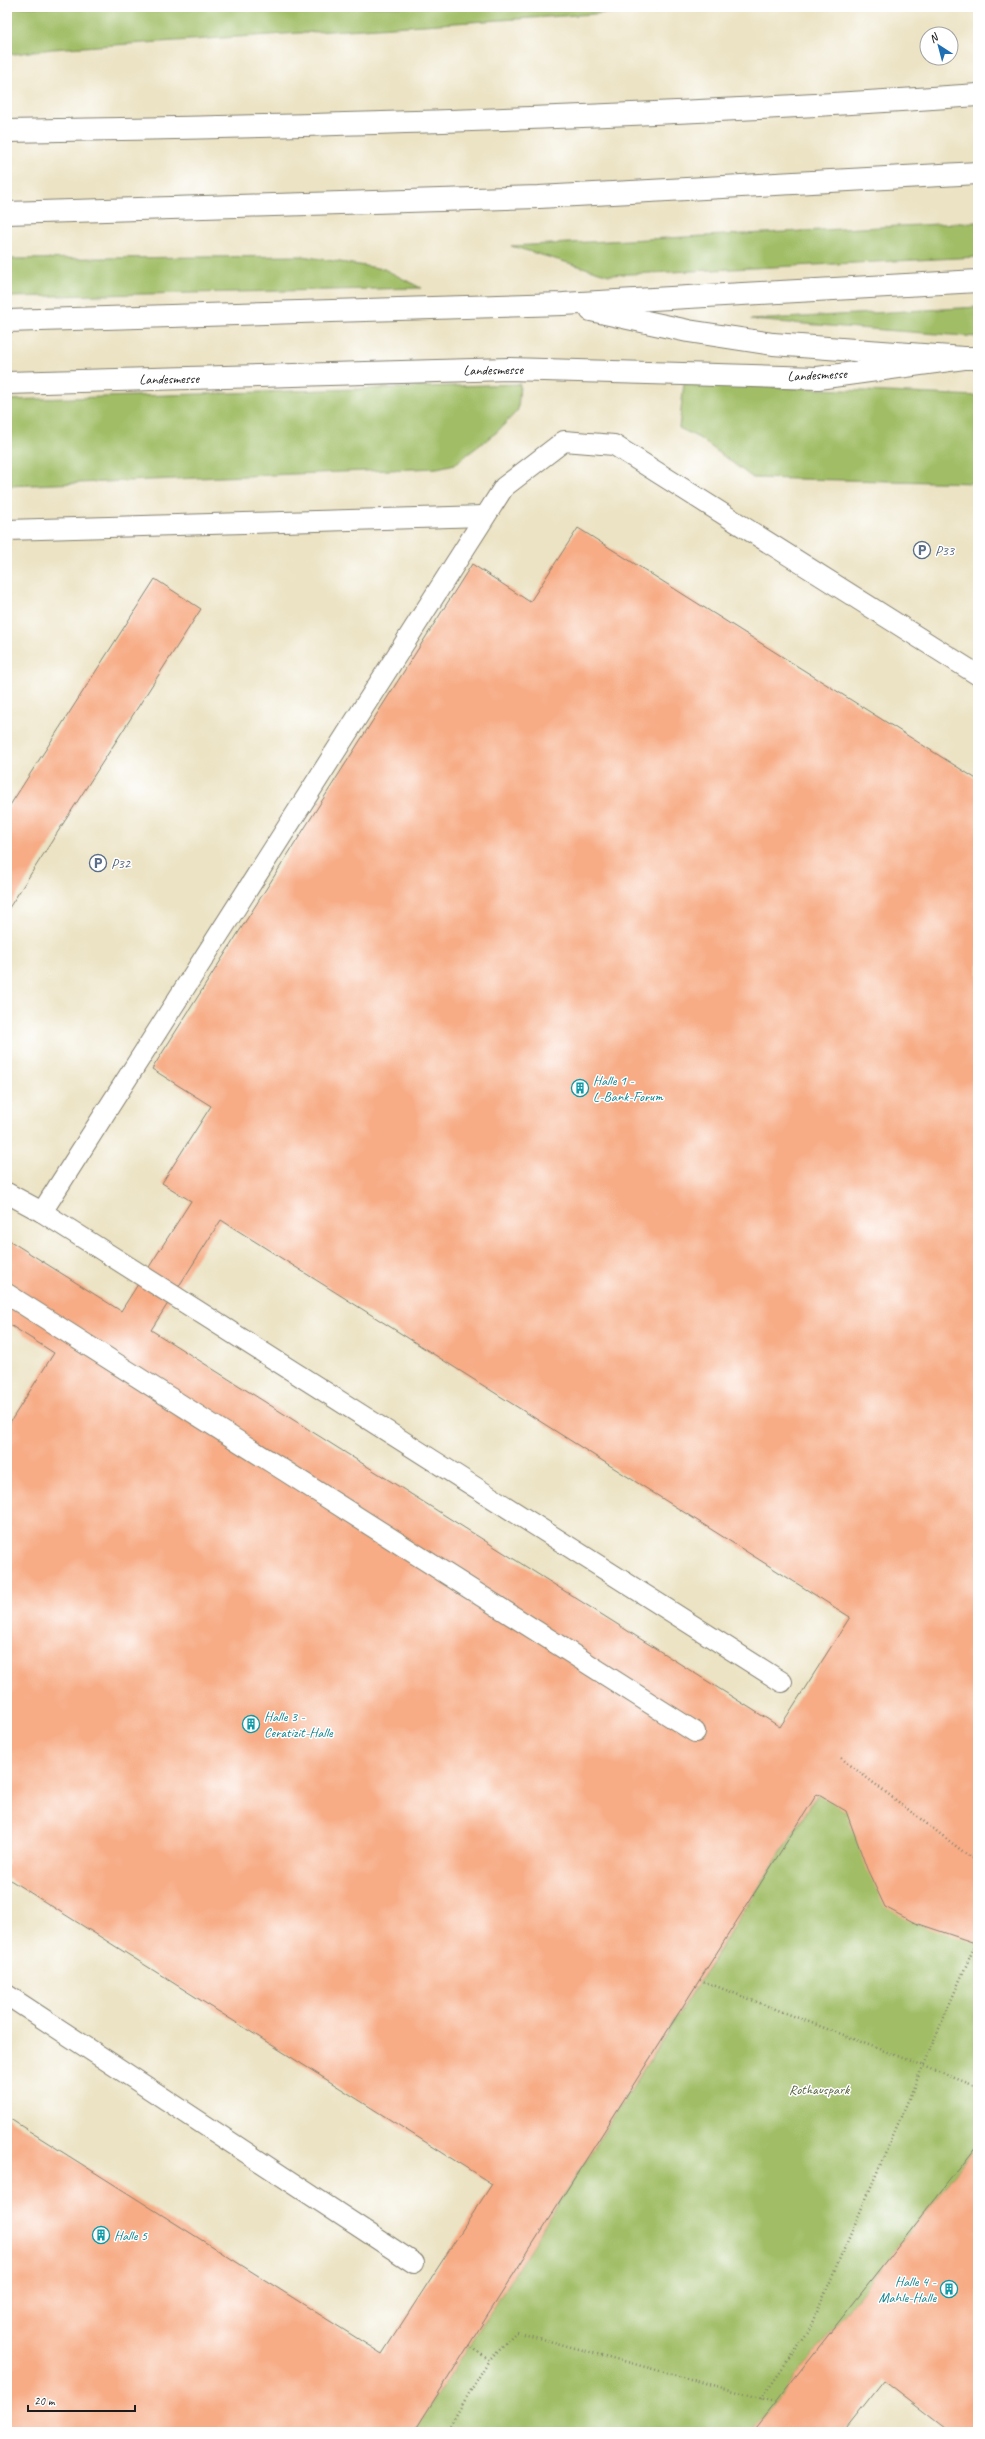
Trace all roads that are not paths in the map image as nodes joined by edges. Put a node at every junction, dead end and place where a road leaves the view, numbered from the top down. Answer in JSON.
{"nodes":[{"id":1,"x":978,"y":95,"type":"edge"},
{"id":2,"x":7,"y":131,"type":"edge"},
{"id":3,"x":978,"y":173,"type":"edge"},
{"id":4,"x":7,"y":213,"type":"edge"},
{"id":5,"x":978,"y":281,"type":"edge"},
{"id":6,"x":563,"y":304,"type":"junction"},
{"id":7,"x":7,"y":321,"type":"edge"},
{"id":8,"x":971,"y":358,"type":"edge"},
{"id":9,"x":7,"y":383,"type":"edge"},
{"id":10,"x":484,"y":516,"type":"junction"},
{"id":11,"x":7,"y":530,"type":"edge"},
{"id":12,"x":978,"y":675,"type":"edge"},
{"id":13,"x":7,"y":1193,"type":"edge"},
{"id":14,"x":42,"y":1212,"type":"junction"},
{"id":15,"x":7,"y":1294,"type":"edge"},
{"id":16,"x":782,"y":1682,"type":"dead end"},
{"id":17,"x":695,"y":1732,"type":"dead end"},
{"id":18,"x":7,"y":1995,"type":"edge"},
{"id":19,"x":414,"y":2263,"type":"dead end"}],
"edges":[{"from":1,"to":2,"type":"main road"},
{"from":3,"to":4,"type":"main road"},
{"from":5,"to":6,"type":"main road"},
{"from":6,"to":7,"type":"main road"},
{"from":6,"to":8,"type":"main road"},
{"from":8,"to":9,"type":"main road","name":"Landesmesse"},
{"from":10,"to":11,"type":"lane"},
{"from":10,"to":12,"type":"lane"},
{"from":10,"to":14,"type":"lane"},
{"from":13,"to":14,"type":"lane"},
{"from":14,"to":16,"type":"lane"},
{"from":15,"to":17,"type":"lane"},
{"from":18,"to":19,"type":"lane"}]}
